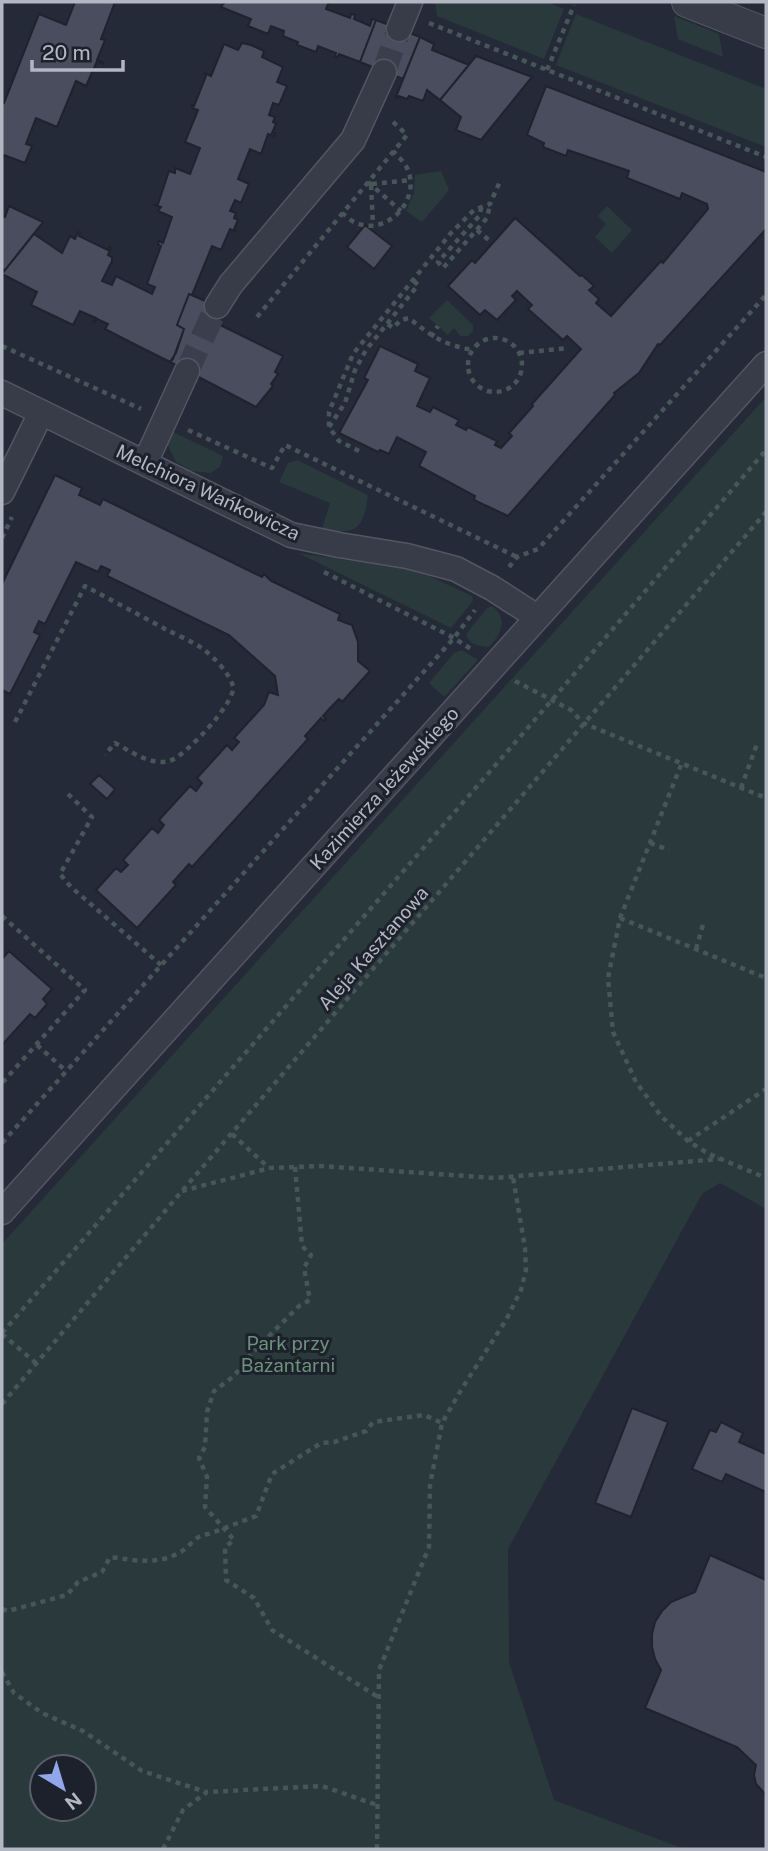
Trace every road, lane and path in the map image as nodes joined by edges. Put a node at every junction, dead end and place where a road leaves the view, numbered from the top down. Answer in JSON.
{"nodes":[{"id":1,"x":687,"y":2,"type":"edge"},
{"id":2,"x":574,"y":5,"type":"dead end"},
{"id":3,"x":405,"y":15,"type":"edge"},
{"id":4,"x":766,"y":33,"type":"edge"},
{"id":5,"x":547,"y":70,"type":"junction"},
{"id":6,"x":384,"y":72,"type":"tunnel mouth"},
{"id":7,"x":385,"y":115,"type":"dead end"},
{"id":8,"x":393,"y":151,"type":"junction"},
{"id":9,"x":766,"y":157,"type":"edge"},
{"id":10,"x":411,"y":180,"type":"junction"},
{"id":11,"x":500,"y":180,"type":"dead end"},
{"id":12,"x":369,"y":183,"type":"junction"},
{"id":13,"x":490,"y":204,"type":"junction"},
{"id":14,"x":481,"y":207,"type":"junction"},
{"id":15,"x":401,"y":211,"type":"junction"},
{"id":16,"x":342,"y":213,"type":"junction"},
{"id":17,"x":373,"y":225,"type":"junction"},
{"id":18,"x":477,"y":230,"type":"junction"},
{"id":19,"x":492,"y":243,"type":"dead end"},
{"id":20,"x":414,"y":281,"type":"junction"},
{"id":21,"x":766,"y":295,"type":"edge"},
{"id":22,"x":217,"y":306,"type":"tunnel mouth"},
{"id":23,"x":257,"y":317,"type":"dead end"},
{"id":24,"x":387,"y":324,"type":"junction"},
{"id":25,"x":438,"y":326,"type":"dead end"},
{"id":26,"x":431,"y":337,"type":"junction"},
{"id":27,"x":2,"y":346,"type":"edge"},
{"id":28,"x":568,"y":348,"type":"dead end"},
{"id":29,"x":474,"y":351,"type":"junction"},
{"id":30,"x":519,"y":353,"type":"junction"},
{"id":31,"x":766,"y":364,"type":"edge"},
{"id":32,"x":187,"y":372,"type":"tunnel mouth"},
{"id":33,"x":2,"y":393,"type":"edge"},
{"id":34,"x":41,"y":413,"type":"junction"},
{"id":35,"x":164,"y":420,"type":"junction"},
{"id":36,"x":329,"y":427,"type":"junction"},
{"id":37,"x":766,"y":450,"type":"edge"},
{"id":38,"x":359,"y":451,"type":"dead end"},
{"id":39,"x":145,"y":463,"type":"junction"},
{"id":40,"x":2,"y":492,"type":"edge"},
{"id":41,"x":766,"y":512,"type":"edge"},
{"id":42,"x":5,"y":531,"type":"dead end"},
{"id":43,"x":2,"y":538,"type":"edge"},
{"id":44,"x":517,"y":557,"type":"junction"},
{"id":45,"x":492,"y":588,"type":"junction"},
{"id":46,"x":537,"y":617,"type":"junction"},
{"id":47,"x":454,"y":638,"type":"junction"},
{"id":48,"x":496,"y":664,"type":"junction"},
{"id":49,"x":552,"y":700,"type":"junction"},
{"id":50,"x":16,"y":722,"type":"dead end"},
{"id":51,"x":583,"y":723,"type":"junction"},
{"id":52,"x":757,"y":744,"type":"dead end"},
{"id":53,"x":105,"y":755,"type":"dead end"},
{"id":54,"x":681,"y":765,"type":"junction"},
{"id":55,"x":741,"y":788,"type":"junction"},
{"id":56,"x":68,"y":794,"type":"dead end"},
{"id":57,"x":766,"y":798,"type":"edge"},
{"id":58,"x":650,"y":843,"type":"junction"},
{"id":59,"x":669,"y":850,"type":"dead end"},
{"id":60,"x":2,"y":916,"type":"edge"},
{"id":61,"x":620,"y":918,"type":"junction"},
{"id":62,"x":704,"y":921,"type":"dead end"},
{"id":63,"x":695,"y":949,"type":"junction"},
{"id":64,"x":161,"y":965,"type":"junction"},
{"id":65,"x":766,"y":978,"type":"edge"},
{"id":66,"x":37,"y":1045,"type":"junction"},
{"id":67,"x":66,"y":1071,"type":"junction"},
{"id":68,"x":2,"y":1083,"type":"edge"},
{"id":69,"x":766,"y":1089,"type":"edge"},
{"id":70,"x":232,"y":1135,"type":"junction"},
{"id":71,"x":688,"y":1141,"type":"junction"},
{"id":72,"x":2,"y":1143,"type":"edge"},
{"id":73,"x":719,"y":1159,"type":"junction"},
{"id":74,"x":295,"y":1167,"type":"junction"},
{"id":75,"x":270,"y":1168,"type":"junction"},
{"id":76,"x":513,"y":1177,"type":"junction"},
{"id":77,"x":766,"y":1178,"type":"edge"},
{"id":78,"x":182,"y":1191,"type":"junction"},
{"id":79,"x":2,"y":1212,"type":"edge"},
{"id":80,"x":2,"y":1334,"type":"edge"},
{"id":81,"x":37,"y":1364,"type":"junction"},
{"id":82,"x":2,"y":1404,"type":"edge"},
{"id":83,"x":442,"y":1423,"type":"junction"},
{"id":84,"x":224,"y":1528,"type":"junction"},
{"id":85,"x":2,"y":1609,"type":"edge"},
{"id":86,"x":2,"y":1672,"type":"edge"},
{"id":87,"x":379,"y":1698,"type":"junction"},
{"id":88,"x":207,"y":1792,"type":"junction"},
{"id":89,"x":377,"y":1805,"type":"junction"},
{"id":90,"x":163,"y":1849,"type":"edge"},
{"id":91,"x":377,"y":1849,"type":"edge"}],
"edges":[{"from":1,"to":4,"type":"street"},
{"from":2,"to":5,"type":"path"},
{"from":3,"to":5,"type":"path"},
{"from":5,"to":9,"type":"path"},
{"from":6,"to":22,"type":"street"},
{"from":7,"to":8,"type":"path"},
{"from":8,"to":10,"type":"path"},
{"from":8,"to":12,"type":"path"},
{"from":10,"to":12,"type":"path"},
{"from":10,"to":15,"type":"path"},
{"from":11,"to":13,"type":"path"},
{"from":12,"to":15,"type":"path"},
{"from":12,"to":16,"type":"path"},
{"from":12,"to":17,"type":"path"},
{"from":13,"to":14,"type":"path"},
{"from":13,"to":18,"type":"path"},
{"from":14,"to":18,"type":"path"},
{"from":14,"to":20,"type":"path"},
{"from":15,"to":17,"type":"path"},
{"from":16,"to":17,"type":"path"},
{"from":16,"to":23,"type":"path"},
{"from":18,"to":19,"type":"path"},
{"from":20,"to":24,"type":"path"},
{"from":20,"to":36,"type":"path"},
{"from":21,"to":44,"type":"path"},
{"from":24,"to":26,"type":"path"},
{"from":24,"to":36,"type":"path"},
{"from":25,"to":26,"type":"path"},
{"from":26,"to":29,"type":"path"},
{"from":27,"to":35,"type":"path"},
{"from":28,"to":30,"type":"path"},
{"from":29,"to":30,"type":"path"},
{"from":29,"to":30,"type":"path"},
{"from":31,"to":46,"type":"street","name":"Kazimierza Jeżewskiego"},
{"from":32,"to":35,"type":"street"},
{"from":33,"to":34,"type":"street","name":"Melchiora Wańkowicza"},
{"from":34,"to":39,"type":"street","name":"Melchiora Wańkowicza"},
{"from":34,"to":40,"type":"street"},
{"from":35,"to":39,"type":"street"},
{"from":35,"to":44,"type":"path"},
{"from":36,"to":38,"type":"path"},
{"from":37,"to":49,"type":"path"},
{"from":39,"to":45,"type":"street","name":"Melchiora Wańkowicza"},
{"from":41,"to":51,"type":"path","name":"Aleja Kasztanowa"},
{"from":42,"to":43,"type":"path"},
{"from":44,"to":45,"type":"path"},
{"from":45,"to":46,"type":"street","name":"Melchiora Wańkowicza"},
{"from":45,"to":47,"type":"path"},
{"from":46,"to":48,"type":"street","name":"Kazimierza Jeżewskiego"},
{"from":47,"to":48,"type":"path"},
{"from":47,"to":64,"type":"path"},
{"from":48,"to":49,"type":"path"},
{"from":48,"to":79,"type":"street","name":"Kazimierza Jeżewskiego"},
{"from":49,"to":51,"type":"path"},
{"from":49,"to":80,"type":"path"},
{"from":50,"to":53,"type":"path"},
{"from":51,"to":54,"type":"path"},
{"from":51,"to":70,"type":"path","name":"Aleja Kasztanowa"},
{"from":52,"to":55,"type":"path"},
{"from":54,"to":55,"type":"path"},
{"from":54,"to":58,"type":"path"},
{"from":55,"to":57,"type":"path"},
{"from":56,"to":64,"type":"path"},
{"from":58,"to":59,"type":"path"},
{"from":58,"to":61,"type":"path"},
{"from":60,"to":66,"type":"path"},
{"from":61,"to":63,"type":"path"},
{"from":61,"to":71,"type":"path"},
{"from":62,"to":63,"type":"path"},
{"from":63,"to":65,"type":"path"},
{"from":64,"to":67,"type":"path"},
{"from":66,"to":67,"type":"path"},
{"from":66,"to":68,"type":"path"},
{"from":67,"to":72,"type":"path"},
{"from":69,"to":71,"type":"path"},
{"from":70,"to":75,"type":"path"},
{"from":70,"to":78,"type":"path","name":"Aleja Kasztanowa"},
{"from":71,"to":73,"type":"path"},
{"from":73,"to":76,"type":"path"},
{"from":73,"to":77,"type":"path"},
{"from":74,"to":75,"type":"path"},
{"from":74,"to":76,"type":"path"},
{"from":74,"to":84,"type":"path"},
{"from":75,"to":78,"type":"path"},
{"from":76,"to":83,"type":"path"},
{"from":78,"to":81,"type":"path","name":"Aleja Kasztanowa"},
{"from":80,"to":81,"type":"path"},
{"from":81,"to":82,"type":"path","name":"Aleja Kasztanowa"},
{"from":83,"to":84,"type":"path"},
{"from":83,"to":87,"type":"path"},
{"from":84,"to":85,"type":"path"},
{"from":84,"to":87,"type":"path"},
{"from":86,"to":88,"type":"path"},
{"from":87,"to":89,"type":"path"},
{"from":88,"to":89,"type":"path"},
{"from":88,"to":90,"type":"path"},
{"from":89,"to":91,"type":"path"}]}
